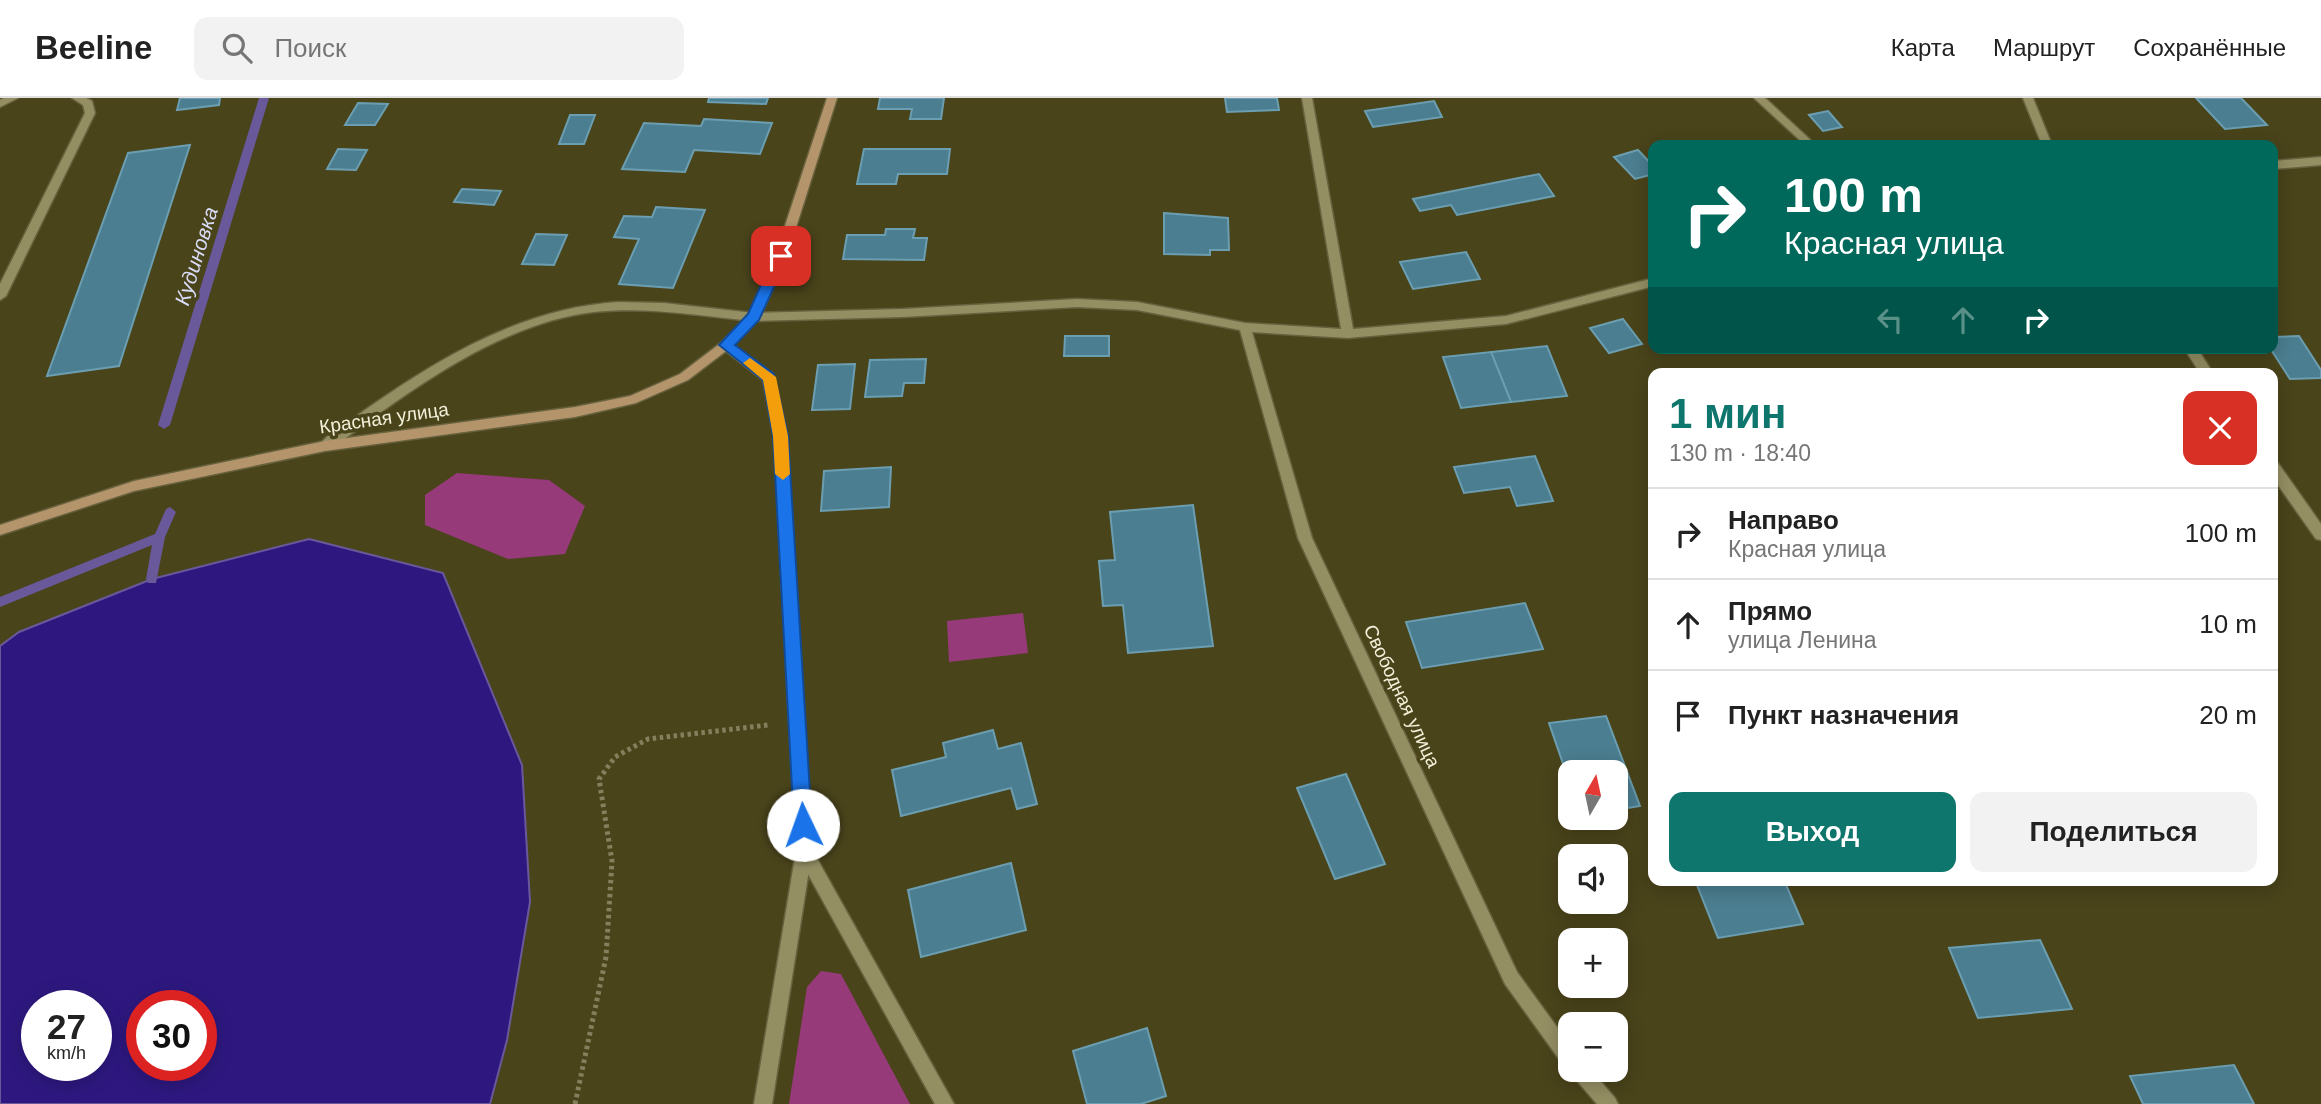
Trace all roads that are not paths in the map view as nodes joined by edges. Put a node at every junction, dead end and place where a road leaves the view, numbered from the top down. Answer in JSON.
{"nodes":[{"id":1,"x":13,"y":98,"type":"edge"},
{"id":2,"x":77,"y":98,"type":"edge"},
{"id":3,"x":832,"y":98,"type":"edge"},
{"id":4,"x":1307,"y":98,"type":"edge"},
{"id":5,"x":1759,"y":98,"type":"edge"},
{"id":6,"x":2028,"y":98,"type":"edge"},
{"id":7,"x":0,"y":104,"type":"edge"},
{"id":8,"x":1805,"y":140,"type":"edge"},
{"id":9,"x":2045,"y":140,"type":"edge"},
{"id":10,"x":2321,"y":161,"type":"edge"},
{"id":11,"x":2278,"y":165,"type":"edge"},
{"id":12,"x":1648,"y":284,"type":"edge"},
{"id":13,"x":0,"y":296,"type":"edge"},
{"id":14,"x":754,"y":317,"type":"junction"},
{"id":15,"x":1245,"y":327,"type":"junction"},
{"id":16,"x":1348,"y":334,"type":"junction"},
{"id":17,"x":726,"y":345,"type":"junction"},
{"id":18,"x":325,"y":446,"type":"junction"},
{"id":19,"x":2278,"y":474,"type":"edge"},
{"id":20,"x":0,"y":530,"type":"edge"},
{"id":21,"x":2321,"y":535,"type":"edge"},
{"id":22,"x":804,"y":851,"type":"junction"},
{"id":23,"x":1558,"y":1043,"type":"edge"},
{"id":24,"x":1590,"y":1082,"type":"edge"},
{"id":25,"x":763,"y":1104,"type":"edge"},
{"id":26,"x":945,"y":1104,"type":"edge"},
{"id":27,"x":1609,"y":1104,"type":"edge"}],
"edges":[{"from":1,"to":7,"type":"street"},
{"from":2,"to":13,"type":"street"},
{"from":3,"to":14,"type":"main road"},
{"from":4,"to":16,"type":"street"},
{"from":5,"to":8,"type":"street"},
{"from":6,"to":9,"type":"street"},
{"from":10,"to":11,"type":"street"},
{"from":12,"to":16,"type":"street"},
{"from":14,"to":15,"type":"street"},
{"from":14,"to":17,"type":"main road","name":"Красная улица"},
{"from":14,"to":18,"type":"street"},
{"from":15,"to":16,"type":"street"},
{"from":15,"to":23,"type":"street","name":"Свободная улица"},
{"from":17,"to":18,"type":"main road","name":"Красная улица"},
{"from":17,"to":22,"type":"street"},
{"from":18,"to":20,"type":"main road","name":"Красная улица"},
{"from":19,"to":21,"type":"street"},
{"from":22,"to":25,"type":"street"},
{"from":22,"to":26,"type":"street"},
{"from":24,"to":27,"type":"street"}]}
